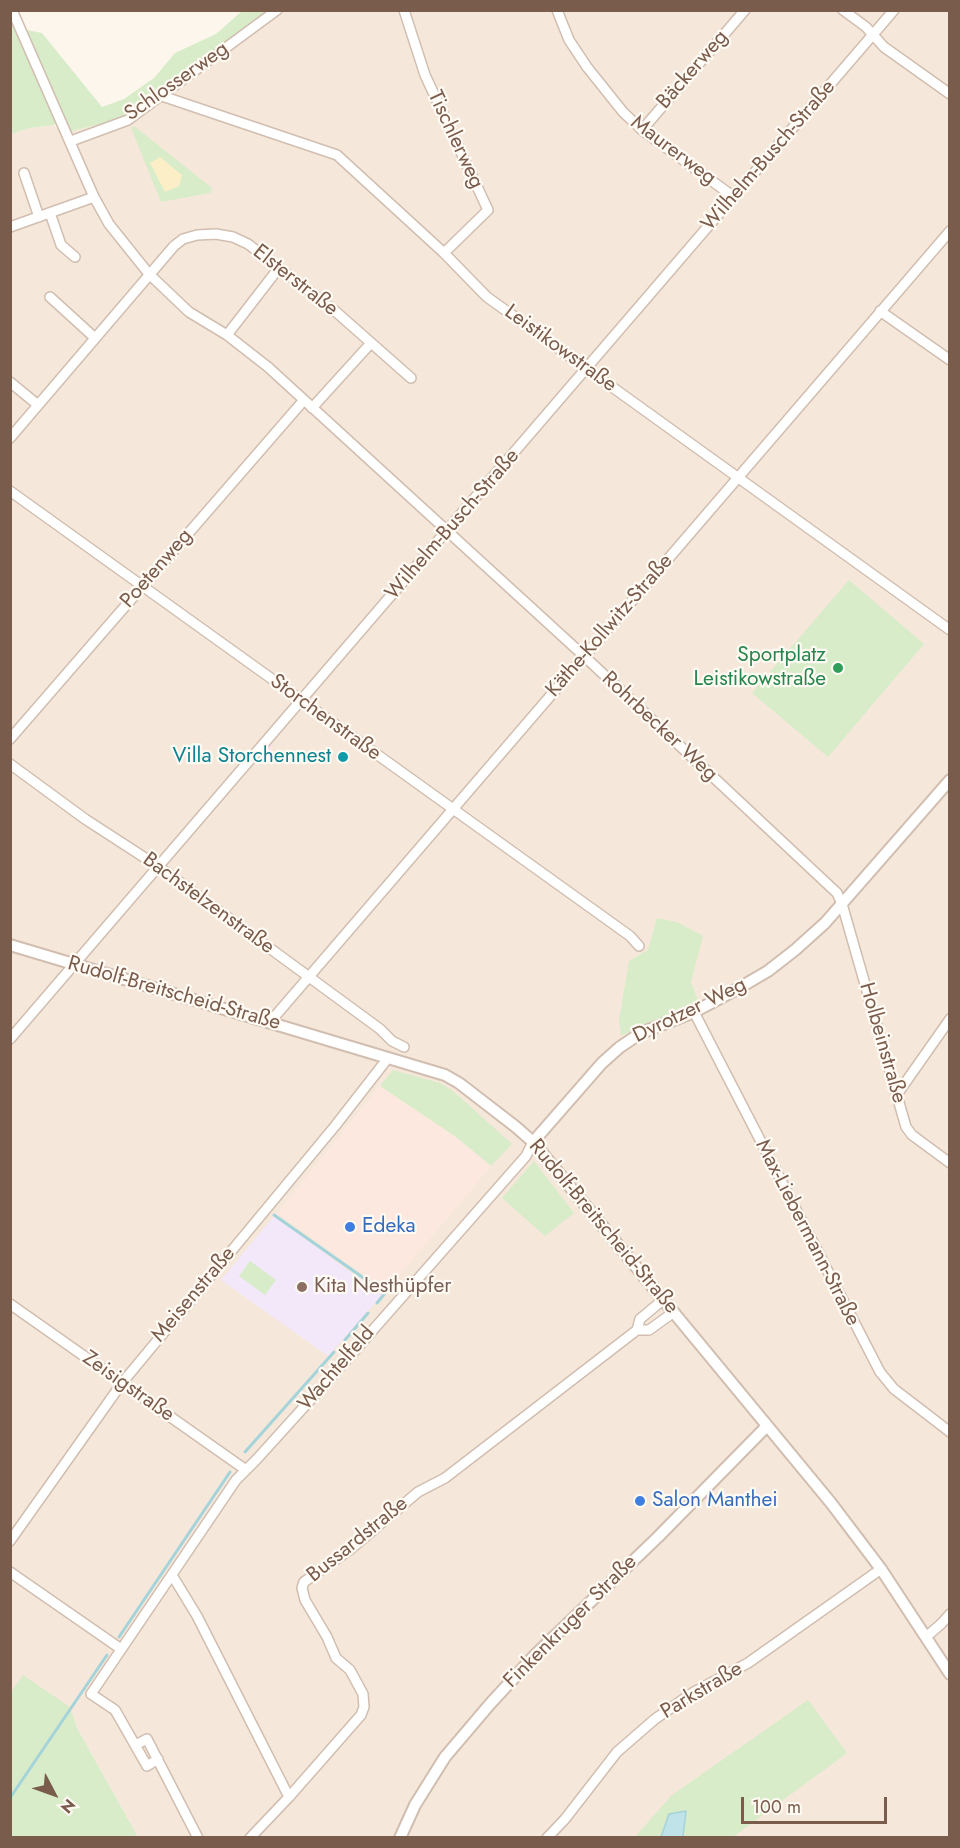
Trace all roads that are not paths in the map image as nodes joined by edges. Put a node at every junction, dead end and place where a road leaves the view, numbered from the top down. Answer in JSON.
{"nodes":[{"id":1,"x":12,"y":10,"type":"edge"},
{"id":2,"x":277,"y":10,"type":"edge"},
{"id":3,"x":404,"y":10,"type":"edge"},
{"id":4,"x":557,"y":10,"type":"edge"},
{"id":5,"x":745,"y":10,"type":"edge"},
{"id":6,"x":843,"y":10,"type":"edge"},
{"id":7,"x":894,"y":10,"type":"edge"},
{"id":8,"x":873,"y":35,"type":"junction"},
{"id":9,"x":950,"y":94,"type":"edge"},
{"id":10,"x":162,"y":96,"type":"junction"},
{"id":11,"x":642,"y":130,"type":"junction"},
{"id":12,"x":69,"y":138,"type":"junction"},
{"id":13,"x":24,"y":173,"type":"dead end"},
{"id":14,"x":94,"y":197,"type":"junction"},
{"id":15,"x":734,"y":197,"type":"junction"},
{"id":16,"x":50,"y":213,"type":"junction"},
{"id":17,"x":39,"y":217,"type":"junction"},
{"id":18,"x":10,"y":227,"type":"edge"},
{"id":19,"x":950,"y":231,"type":"edge"},
{"id":20,"x":444,"y":253,"type":"junction"},
{"id":21,"x":75,"y":257,"type":"dead end"},
{"id":22,"x":278,"y":269,"type":"junction"},
{"id":23,"x":149,"y":274,"type":"junction"},
{"id":24,"x":50,"y":297,"type":"dead end"},
{"id":25,"x":880,"y":311,"type":"junction"},
{"id":26,"x":227,"y":335,"type":"junction"},
{"id":27,"x":95,"y":338,"type":"junction"},
{"id":28,"x":371,"y":343,"type":"junction"},
{"id":29,"x":950,"y":360,"type":"edge"},
{"id":30,"x":587,"y":369,"type":"junction"},
{"id":31,"x":411,"y":378,"type":"dead end"},
{"id":32,"x":10,"y":381,"type":"edge"},
{"id":33,"x":304,"y":400,"type":"junction"},
{"id":34,"x":38,"y":405,"type":"junction"},
{"id":35,"x":312,"y":408,"type":"junction"},
{"id":36,"x":10,"y":438,"type":"edge"},
{"id":37,"x":738,"y":477,"type":"junction"},
{"id":38,"x":10,"y":491,"type":"edge"},
{"id":39,"x":448,"y":531,"type":"junction"},
{"id":40,"x":142,"y":586,"type":"junction"},
{"id":41,"x":950,"y":630,"type":"edge"},
{"id":42,"x":584,"y":656,"type":"junction"},
{"id":43,"x":301,"y":700,"type":"junction"},
{"id":44,"x":10,"y":739,"type":"edge"},
{"id":45,"x":10,"y":764,"type":"edge"},
{"id":46,"x":950,"y":780,"type":"edge"},
{"id":47,"x":453,"y":808,"type":"junction"},
{"id":48,"x":159,"y":867,"type":"junction"},
{"id":49,"x":842,"y":904,"type":"junction"},
{"id":50,"x":10,"y":945,"type":"edge"},
{"id":51,"x":639,"y":945,"type":"dead end"},
{"id":52,"x":74,"y":965,"type":"junction"},
{"id":53,"x":308,"y":977,"type":"junction"},
{"id":54,"x":694,"y":1012,"type":"junction"},
{"id":55,"x":950,"y":1019,"type":"edge"},
{"id":56,"x":270,"y":1022,"type":"junction"},
{"id":57,"x":10,"y":1039,"type":"edge"},
{"id":58,"x":404,"y":1047,"type":"dead end"},
{"id":59,"x":388,"y":1058,"type":"junction"},
{"id":60,"x":898,"y":1093,"type":"junction"},
{"id":61,"x":533,"y":1142,"type":"junction"},
{"id":62,"x":950,"y":1162,"type":"edge"},
{"id":63,"x":664,"y":1299,"type":"junction"},
{"id":64,"x":10,"y":1304,"type":"edge"},
{"id":65,"x":674,"y":1312,"type":"junction"},
{"id":66,"x":637,"y":1330,"type":"junction"},
{"id":67,"x":122,"y":1383,"type":"junction"},
{"id":68,"x":766,"y":1427,"type":"junction"},
{"id":69,"x":950,"y":1432,"type":"edge"},
{"id":70,"x":246,"y":1470,"type":"junction"},
{"id":71,"x":10,"y":1541,"type":"edge"},
{"id":72,"x":881,"y":1569,"type":"junction"},
{"id":73,"x":10,"y":1572,"type":"edge"},
{"id":74,"x":172,"y":1575,"type":"junction"},
{"id":75,"x":950,"y":1614,"type":"edge"},
{"id":76,"x":926,"y":1637,"type":"junction"},
{"id":77,"x":121,"y":1649,"type":"junction"},
{"id":78,"x":950,"y":1674,"type":"edge"},
{"id":79,"x":289,"y":1797,"type":"junction"},
{"id":80,"x":198,"y":1838,"type":"edge"},
{"id":81,"x":250,"y":1838,"type":"edge"},
{"id":82,"x":400,"y":1838,"type":"edge"},
{"id":83,"x":547,"y":1838,"type":"edge"}],
"edges":[{"from":1,"to":12,"type":"street","name":"Rohrbecker Weg"},
{"from":2,"to":10,"type":"street","name":"Schlosserweg"},
{"from":3,"to":20,"type":"street","name":"Tischlerweg"},
{"from":4,"to":11,"type":"street","name":"Maurerweg"},
{"from":5,"to":11,"type":"street","name":"Bäckerweg"},
{"from":6,"to":8,"type":"street"},
{"from":7,"to":8,"type":"street","name":"Wilhelm-Busch-Straße"},
{"from":8,"to":9,"type":"street"},
{"from":8,"to":15,"type":"street","name":"Wilhelm-Busch-Straße"},
{"from":10,"to":12,"type":"street","name":"Schlosserweg"},
{"from":10,"to":20,"type":"street","name":"Leistikowstraße"},
{"from":11,"to":15,"type":"street","name":"Maurerweg"},
{"from":12,"to":14,"type":"street","name":"Rohrbecker Weg"},
{"from":13,"to":17,"type":"street"},
{"from":14,"to":16,"type":"street"},
{"from":14,"to":23,"type":"street","name":"Rohrbecker Weg"},
{"from":15,"to":30,"type":"street","name":"Wilhelm-Busch-Straße"},
{"from":16,"to":17,"type":"street"},
{"from":16,"to":21,"type":"street"},
{"from":17,"to":18,"type":"street"},
{"from":19,"to":25,"type":"street","name":"Käthe-Kollwitz-Straße"},
{"from":20,"to":30,"type":"street","name":"Leistikowstraße"},
{"from":22,"to":23,"type":"street","name":"Elsterstraße"},
{"from":22,"to":26,"type":"street"},
{"from":22,"to":28,"type":"street","name":"Elsterstraße"},
{"from":23,"to":26,"type":"street","name":"Rohrbecker Weg"},
{"from":23,"to":27,"type":"street","name":"Elsterstraße"},
{"from":24,"to":27,"type":"street"},
{"from":25,"to":29,"type":"street"},
{"from":25,"to":37,"type":"street","name":"Käthe-Kollwitz-Straße"},
{"from":26,"to":33,"type":"street","name":"Rohrbecker Weg"},
{"from":27,"to":34,"type":"street","name":"Elsterstraße"},
{"from":28,"to":31,"type":"street","name":"Elsterstraße"},
{"from":28,"to":35,"type":"street"},
{"from":30,"to":37,"type":"street","name":"Leistikowstraße"},
{"from":30,"to":39,"type":"street","name":"Wilhelm-Busch-Straße"},
{"from":32,"to":34,"type":"street"},
{"from":33,"to":35,"type":"street","name":"Rohrbecker Weg"},
{"from":33,"to":40,"type":"street","name":"Poetenweg"},
{"from":34,"to":36,"type":"street","name":"Elsterstraße"},
{"from":35,"to":39,"type":"street","name":"Rohrbecker Weg"},
{"from":37,"to":41,"type":"street","name":"Leistikowstraße"},
{"from":37,"to":42,"type":"street","name":"Käthe-Kollwitz-Straße"},
{"from":38,"to":40,"type":"street","name":"Storchenstraße"},
{"from":39,"to":42,"type":"street","name":"Rohrbecker Weg"},
{"from":39,"to":43,"type":"street","name":"Wilhelm-Busch-Straße"},
{"from":40,"to":43,"type":"street","name":"Storchenstraße"},
{"from":40,"to":44,"type":"street","name":"Poetenweg"},
{"from":42,"to":47,"type":"street","name":"Käthe-Kollwitz-Straße"},
{"from":42,"to":49,"type":"street","name":"Rohrbecker Weg"},
{"from":43,"to":47,"type":"street","name":"Storchenstraße"},
{"from":43,"to":48,"type":"street","name":"Wilhelm-Busch-Straße"},
{"from":45,"to":48,"type":"street","name":"Bachstelzenstraße"},
{"from":46,"to":49,"type":"street","name":"Dyrotzer Weg"},
{"from":47,"to":51,"type":"street","name":"Storchenstraße"},
{"from":47,"to":53,"type":"street","name":"Käthe-Kollwitz-Straße"},
{"from":48,"to":52,"type":"street","name":"Wilhelm-Busch-Straße"},
{"from":48,"to":53,"type":"street","name":"Bachstelzenstraße"},
{"from":49,"to":54,"type":"street","name":"Dyrotzer Weg"},
{"from":49,"to":60,"type":"street","name":"Holbeinstraße"},
{"from":50,"to":52,"type":"street","name":"Rudolf-Breitscheid-Straße"},
{"from":52,"to":56,"type":"street","name":"Rudolf-Breitscheid-Straße"},
{"from":52,"to":57,"type":"street","name":"Wilhelm-Busch-Straße"},
{"from":53,"to":56,"type":"street","name":"Käthe-Kollwitz-Straße"},
{"from":53,"to":58,"type":"street","name":"Bachstelzenstraße"},
{"from":54,"to":61,"type":"street","name":"Dyrotzer Weg"},
{"from":54,"to":69,"type":"street","name":"Max-Liebermann-Straße"},
{"from":55,"to":60,"type":"street"},
{"from":56,"to":59,"type":"street","name":"Rudolf-Breitscheid-Straße"},
{"from":59,"to":61,"type":"street","name":"Rudolf-Breitscheid-Straße"},
{"from":59,"to":67,"type":"street","name":"Meisenstraße"},
{"from":60,"to":62,"type":"street","name":"Holbeinstraße"},
{"from":61,"to":63,"type":"street","name":"Rudolf-Breitscheid-Straße"},
{"from":61,"to":70,"type":"street","name":"Wachtelfeld"},
{"from":63,"to":65,"type":"street","name":"Rudolf-Breitscheid-Straße"},
{"from":63,"to":66,"type":"street","name":"Bussardstraße"},
{"from":64,"to":67,"type":"street","name":"Zeisigstraße"},
{"from":65,"to":66,"type":"street","name":"Bussardstraße"},
{"from":65,"to":68,"type":"street","name":"Rudolf-Breitscheid-Straße"},
{"from":66,"to":79,"type":"street","name":"Bussardstraße"},
{"from":67,"to":70,"type":"street","name":"Zeisigstraße"},
{"from":67,"to":71,"type":"street","name":"Meisenstraße"},
{"from":68,"to":72,"type":"street","name":"Rudolf-Breitscheid-Straße"},
{"from":68,"to":82,"type":"street","name":"Finkenkruger Straße"},
{"from":70,"to":74,"type":"street","name":"Wachtelfeld"},
{"from":72,"to":76,"type":"street","name":"Rudolf-Breitscheid-Straße"},
{"from":72,"to":83,"type":"street","name":"Parkstraße"},
{"from":73,"to":77,"type":"street"},
{"from":74,"to":77,"type":"street","name":"Wachtelfeld"},
{"from":74,"to":79,"type":"street"},
{"from":75,"to":76,"type":"street"},
{"from":76,"to":78,"type":"street","name":"Rudolf-Breitscheid-Straße"},
{"from":77,"to":80,"type":"street","name":"Wachtelfeld"},
{"from":79,"to":81,"type":"street","name":"Bussardstraße"}]}
